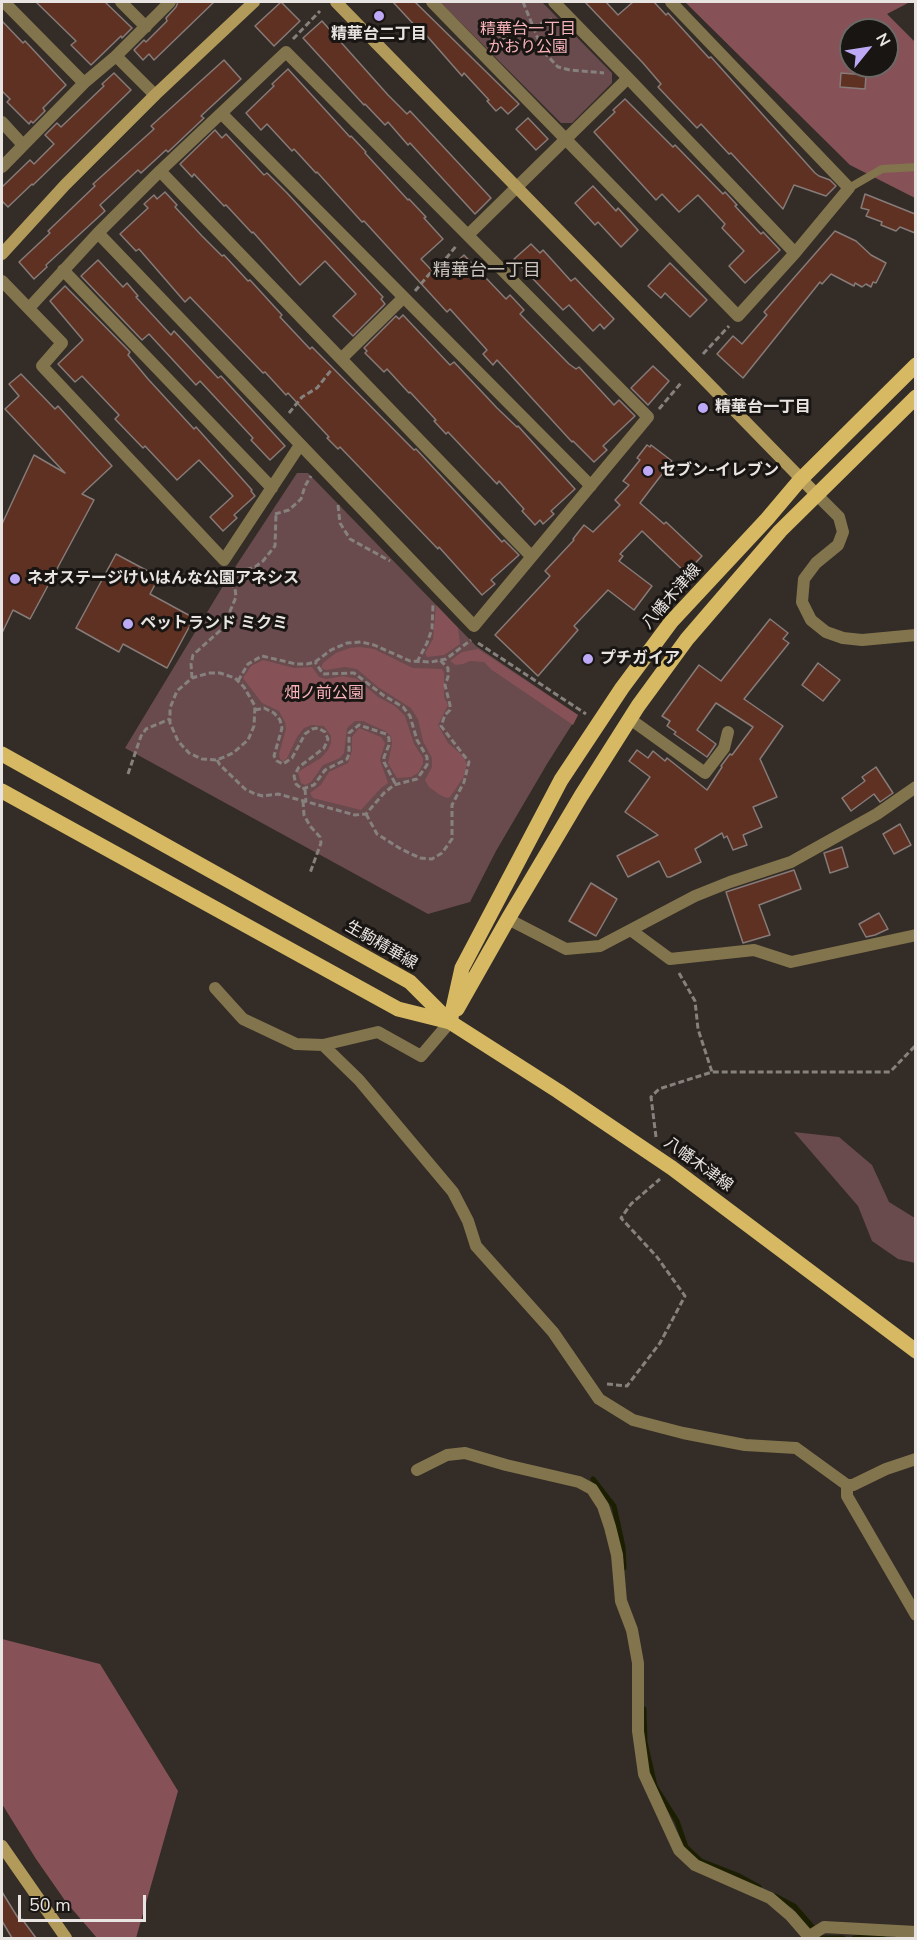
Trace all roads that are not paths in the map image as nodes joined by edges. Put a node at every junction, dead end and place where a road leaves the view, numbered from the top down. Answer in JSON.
{"nodes":[{"id":1,"x":4,"y":2,"type":"edge"},
{"id":2,"x":121,"y":2,"type":"edge"},
{"id":3,"x":170,"y":2,"type":"edge"},
{"id":4,"x":254,"y":2,"type":"edge"},
{"id":5,"x":336,"y":2,"type":"edge"},
{"id":6,"x":432,"y":2,"type":"edge"},
{"id":7,"x":554,"y":2,"type":"edge"},
{"id":8,"x":671,"y":2,"type":"edge"},
{"id":9,"x":146,"y":27,"type":"junction"},
{"id":10,"x":116,"y":56,"type":"junction"},
{"id":11,"x":628,"y":78,"type":"junction"},
{"id":12,"x":84,"y":83,"type":"junction"},
{"id":13,"x":155,"y":94,"type":"junction"},
{"id":14,"x":222,"y":114,"type":"junction"},
{"id":15,"x":2,"y":122,"type":"edge"},
{"id":16,"x":567,"y":138,"type":"junction"},
{"id":17,"x":23,"y":145,"type":"junction"},
{"id":18,"x":2,"y":167,"type":"edge"},
{"id":19,"x":915,"y":167,"type":"edge"},
{"id":20,"x":160,"y":171,"type":"junction"},
{"id":21,"x":517,"y":188,"type":"junction"},
{"id":22,"x":849,"y":188,"type":"junction"},
{"id":23,"x":98,"y":233,"type":"junction"},
{"id":24,"x":469,"y":234,"type":"junction"},
{"id":25,"x":795,"y":253,"type":"junction"},
{"id":26,"x":2,"y":254,"type":"edge"},
{"id":27,"x":63,"y":270,"type":"junction"},
{"id":28,"x":2,"y":281,"type":"edge"},
{"id":29,"x":404,"y":298,"type":"junction"},
{"id":30,"x":29,"y":308,"type":"junction"},
{"id":31,"x":341,"y":358,"type":"junction"},
{"id":32,"x":915,"y":365,"type":"edge"},
{"id":33,"x":915,"y":397,"type":"edge"},
{"id":34,"x":300,"y":445,"type":"junction"},
{"id":35,"x":800,"y":480,"type":"junction"},
{"id":36,"x":591,"y":486,"type":"junction"},
{"id":37,"x":272,"y":488,"type":"junction"},
{"id":38,"x":816,"y":494,"type":"junction"},
{"id":39,"x":531,"y":556,"type":"junction"},
{"id":40,"x":915,"y":635,"type":"edge"},
{"id":41,"x":630,"y":719,"type":"junction"},
{"id":42,"x":728,"y":732,"type":"dead end"},
{"id":43,"x":2,"y":754,"type":"edge"},
{"id":44,"x":915,"y":787,"type":"edge"},
{"id":45,"x":2,"y":791,"type":"edge"},
{"id":46,"x":508,"y":919,"type":"junction"},
{"id":47,"x":632,"y":931,"type":"junction"},
{"id":48,"x":915,"y":935,"type":"edge"},
{"id":49,"x":215,"y":988,"type":"dead end"},
{"id":50,"x":450,"y":1022,"type":"junction"},
{"id":51,"x":323,"y":1044,"type":"junction"},
{"id":52,"x":915,"y":1352,"type":"edge"},
{"id":53,"x":915,"y":1459,"type":"edge"},
{"id":54,"x":417,"y":1470,"type":"dead end"},
{"id":55,"x":847,"y":1485,"type":"junction"},
{"id":56,"x":915,"y":1615,"type":"edge"},
{"id":57,"x":2,"y":1846,"type":"edge"},
{"id":58,"x":915,"y":1932,"type":"edge"},
{"id":59,"x":66,"y":1938,"type":"edge"},
{"id":60,"x":809,"y":1938,"type":"edge"}],
"edges":[{"from":1,"to":12,"type":"street"},
{"from":2,"to":9,"type":"street"},
{"from":3,"to":9,"type":"street"},
{"from":4,"to":13,"type":"street"},
{"from":5,"to":21,"type":"street"},
{"from":6,"to":16,"type":"street"},
{"from":7,"to":11,"type":"street"},
{"from":8,"to":22,"type":"street"},
{"from":9,"to":10,"type":"street"},
{"from":10,"to":12,"type":"street"},
{"from":10,"to":13,"type":"street"},
{"from":11,"to":16,"type":"street"},
{"from":11,"to":25,"type":"street"},
{"from":12,"to":17,"type":"street"},
{"from":13,"to":26,"type":"street"},
{"from":14,"to":20,"type":"street"},
{"from":14,"to":24,"type":"street"},
{"from":14,"to":29,"type":"street"},
{"from":15,"to":17,"type":"street"},
{"from":16,"to":21,"type":"street"},
{"from":16,"to":25,"type":"street"},
{"from":17,"to":18,"type":"street"},
{"from":19,"to":22,"type":"lane"},
{"from":20,"to":23,"type":"street"},
{"from":20,"to":31,"type":"street"},
{"from":21,"to":24,"type":"street"},
{"from":21,"to":35,"type":"street"},
{"from":22,"to":25,"type":"street"},
{"from":23,"to":27,"type":"street"},
{"from":23,"to":34,"type":"street"},
{"from":24,"to":36,"type":"street"},
{"from":27,"to":30,"type":"street"},
{"from":27,"to":37,"type":"street"},
{"from":28,"to":30,"type":"street"},
{"from":29,"to":31,"type":"street"},
{"from":29,"to":36,"type":"street"},
{"from":30,"to":37,"type":"street"},
{"from":31,"to":39,"type":"street"},
{"from":32,"to":35,"type":"main road","name":"八幡木津線"},
{"from":33,"to":38,"type":"main road"},
{"from":34,"to":37,"type":"street"},
{"from":34,"to":39,"type":"street"},
{"from":35,"to":38,"type":"street"},
{"from":35,"to":50,"type":"main road","name":"八幡木津線"},
{"from":36,"to":39,"type":"street"},
{"from":38,"to":40,"type":"street"},
{"from":38,"to":41,"type":"main road"},
{"from":41,"to":42,"type":"street"},
{"from":41,"to":46,"type":"main road"},
{"from":43,"to":50,"type":"main road","name":"生駒精華線"},
{"from":44,"to":47,"type":"street"},
{"from":45,"to":50,"type":"main road"},
{"from":46,"to":47,"type":"street"},
{"from":46,"to":50,"type":"main road"},
{"from":47,"to":48,"type":"street"},
{"from":49,"to":51,"type":"street"},
{"from":50,"to":51,"type":"street"},
{"from":50,"to":52,"type":"main road","name":"八幡木津線"},
{"from":51,"to":55,"type":"street"},
{"from":53,"to":55,"type":"street"},
{"from":54,"to":60,"type":"street"},
{"from":55,"to":56,"type":"street"},
{"from":57,"to":59,"type":"street"},
{"from":58,"to":60,"type":"street"}]}
